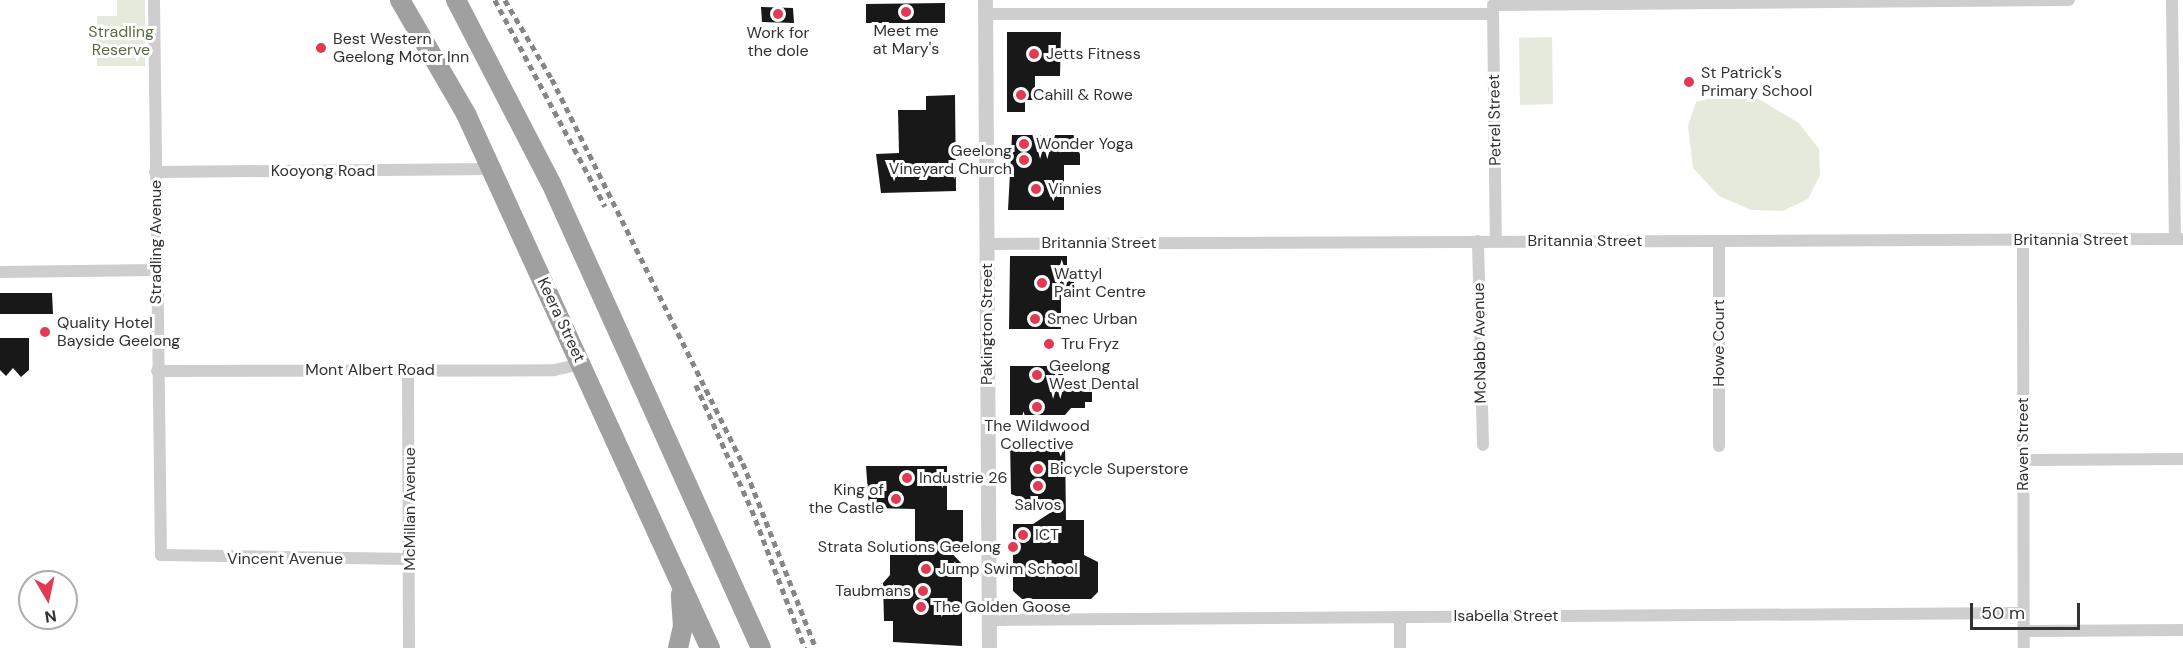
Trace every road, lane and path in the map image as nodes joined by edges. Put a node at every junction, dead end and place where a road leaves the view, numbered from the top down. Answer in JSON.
{"nodes":[{"id":1,"x":154,"y":0,"type":"edge"},
{"id":2,"x":441,"y":0,"type":"edge"},
{"id":3,"x":456,"y":0,"type":"edge"},
{"id":4,"x":2069,"y":0,"type":"edge"},
{"id":5,"x":2172,"y":0,"type":"edge"},
{"id":6,"x":400,"y":3,"type":"edge"},
{"id":7,"x":985,"y":7,"type":"edge"},
{"id":8,"x":1493,"y":7,"type":"edge"},
{"id":9,"x":517,"y":114,"type":"junction"},
{"id":10,"x":491,"y":169,"type":"junction"},
{"id":11,"x":155,"y":172,"type":"junction"},
{"id":12,"x":2179,"y":239,"type":"edge"},
{"id":13,"x":1719,"y":240,"type":"junction"},
{"id":14,"x":2023,"y":240,"type":"junction"},
{"id":15,"x":1478,"y":241,"type":"junction"},
{"id":16,"x":1496,"y":241,"type":"junction"},
{"id":17,"x":986,"y":244,"type":"junction"},
{"id":18,"x":155,"y":270,"type":"junction"},
{"id":19,"x":0,"y":272,"type":"edge"},
{"id":20,"x":582,"y":364,"type":"junction"},
{"id":21,"x":408,"y":370,"type":"junction"},
{"id":22,"x":157,"y":371,"type":"junction"},
{"id":23,"x":1482,"y":445,"type":"dead end"},
{"id":24,"x":1719,"y":446,"type":"dead end"},
{"id":25,"x":2183,"y":459,"type":"edge"},
{"id":26,"x":2023,"y":460,"type":"junction"},
{"id":27,"x":161,"y":555,"type":"joint"},
{"id":28,"x":410,"y":559,"type":"junction"},
{"id":29,"x":676,"y":572,"type":"junction"},
{"id":30,"x":2023,"y":613,"type":"junction"},
{"id":31,"x":1400,"y":617,"type":"junction"},
{"id":32,"x":989,"y":620,"type":"junction"},
{"id":33,"x":2183,"y":630,"type":"edge"},
{"id":34,"x":2024,"y":631,"type":"junction"},
{"id":35,"x":409,"y":648,"type":"edge"},
{"id":36,"x":678,"y":648,"type":"edge"},
{"id":37,"x":710,"y":648,"type":"edge"},
{"id":38,"x":761,"y":648,"type":"edge"},
{"id":39,"x":989,"y":648,"type":"edge"},
{"id":40,"x":1400,"y":648,"type":"edge"},
{"id":41,"x":2024,"y":648,"type":"edge"}],
"edges":[{"from":1,"to":11,"type":"street","name":"Stradling Avenue"},
{"from":2,"to":9,"type":"highway"},
{"from":3,"to":9,"type":"highway"},
{"from":4,"to":8,"type":"street"},
{"from":5,"to":12,"type":"street"},
{"from":6,"to":10,"type":"highway","name":"Keera Street"},
{"from":7,"to":8,"type":"street"},
{"from":7,"to":17,"type":"street","name":"Pakington Street"},
{"from":8,"to":16,"type":"street","name":"Petrel Street"},
{"from":9,"to":38,"type":"highway"},
{"from":10,"to":11,"type":"street","name":"Kooyong Road"},
{"from":10,"to":20,"type":"highway","name":"Keera Street"},
{"from":11,"to":18,"type":"street","name":"Stradling Avenue"},
{"from":12,"to":14,"type":"street","name":"Britannia Street"},
{"from":13,"to":14,"type":"street","name":"Britannia Street"},
{"from":13,"to":16,"type":"street","name":"Britannia Street"},
{"from":13,"to":24,"type":"street","name":"Howe Court"},
{"from":14,"to":26,"type":"street","name":"Raven Street"},
{"from":15,"to":16,"type":"street","name":"Britannia Street"},
{"from":15,"to":17,"type":"street","name":"Britannia Street"},
{"from":15,"to":23,"type":"street","name":"McNabb Avenue"},
{"from":17,"to":32,"type":"street","name":"Pakington Street"},
{"from":18,"to":19,"type":"street"},
{"from":18,"to":22,"type":"street","name":"Stradling Avenue"},
{"from":20,"to":21,"type":"street","name":"Mont Albert Road"},
{"from":20,"to":29,"type":"highway","name":"Keera Street"},
{"from":21,"to":22,"type":"street","name":"Mont Albert Road"},
{"from":21,"to":28,"type":"street","name":"McMillan Avenue"},
{"from":22,"to":27,"type":"street","name":"Stradling Avenue"},
{"from":25,"to":26,"type":"street"},
{"from":26,"to":30,"type":"street","name":"Raven Street"},
{"from":27,"to":28,"type":"street","name":"Vincent Avenue"},
{"from":28,"to":35,"type":"street","name":"McMillan Avenue"},
{"from":29,"to":36,"type":"highway"},
{"from":29,"to":37,"type":"highway","name":"Keera Street"},
{"from":30,"to":31,"type":"street","name":"Isabella Street"},
{"from":30,"to":34,"type":"street","name":"Raven Street"},
{"from":31,"to":32,"type":"street","name":"Isabella Street"},
{"from":31,"to":40,"type":"street"},
{"from":32,"to":39,"type":"street","name":"Pakington Street"},
{"from":33,"to":34,"type":"street"},
{"from":34,"to":41,"type":"street","name":"Raven Street"}]}
